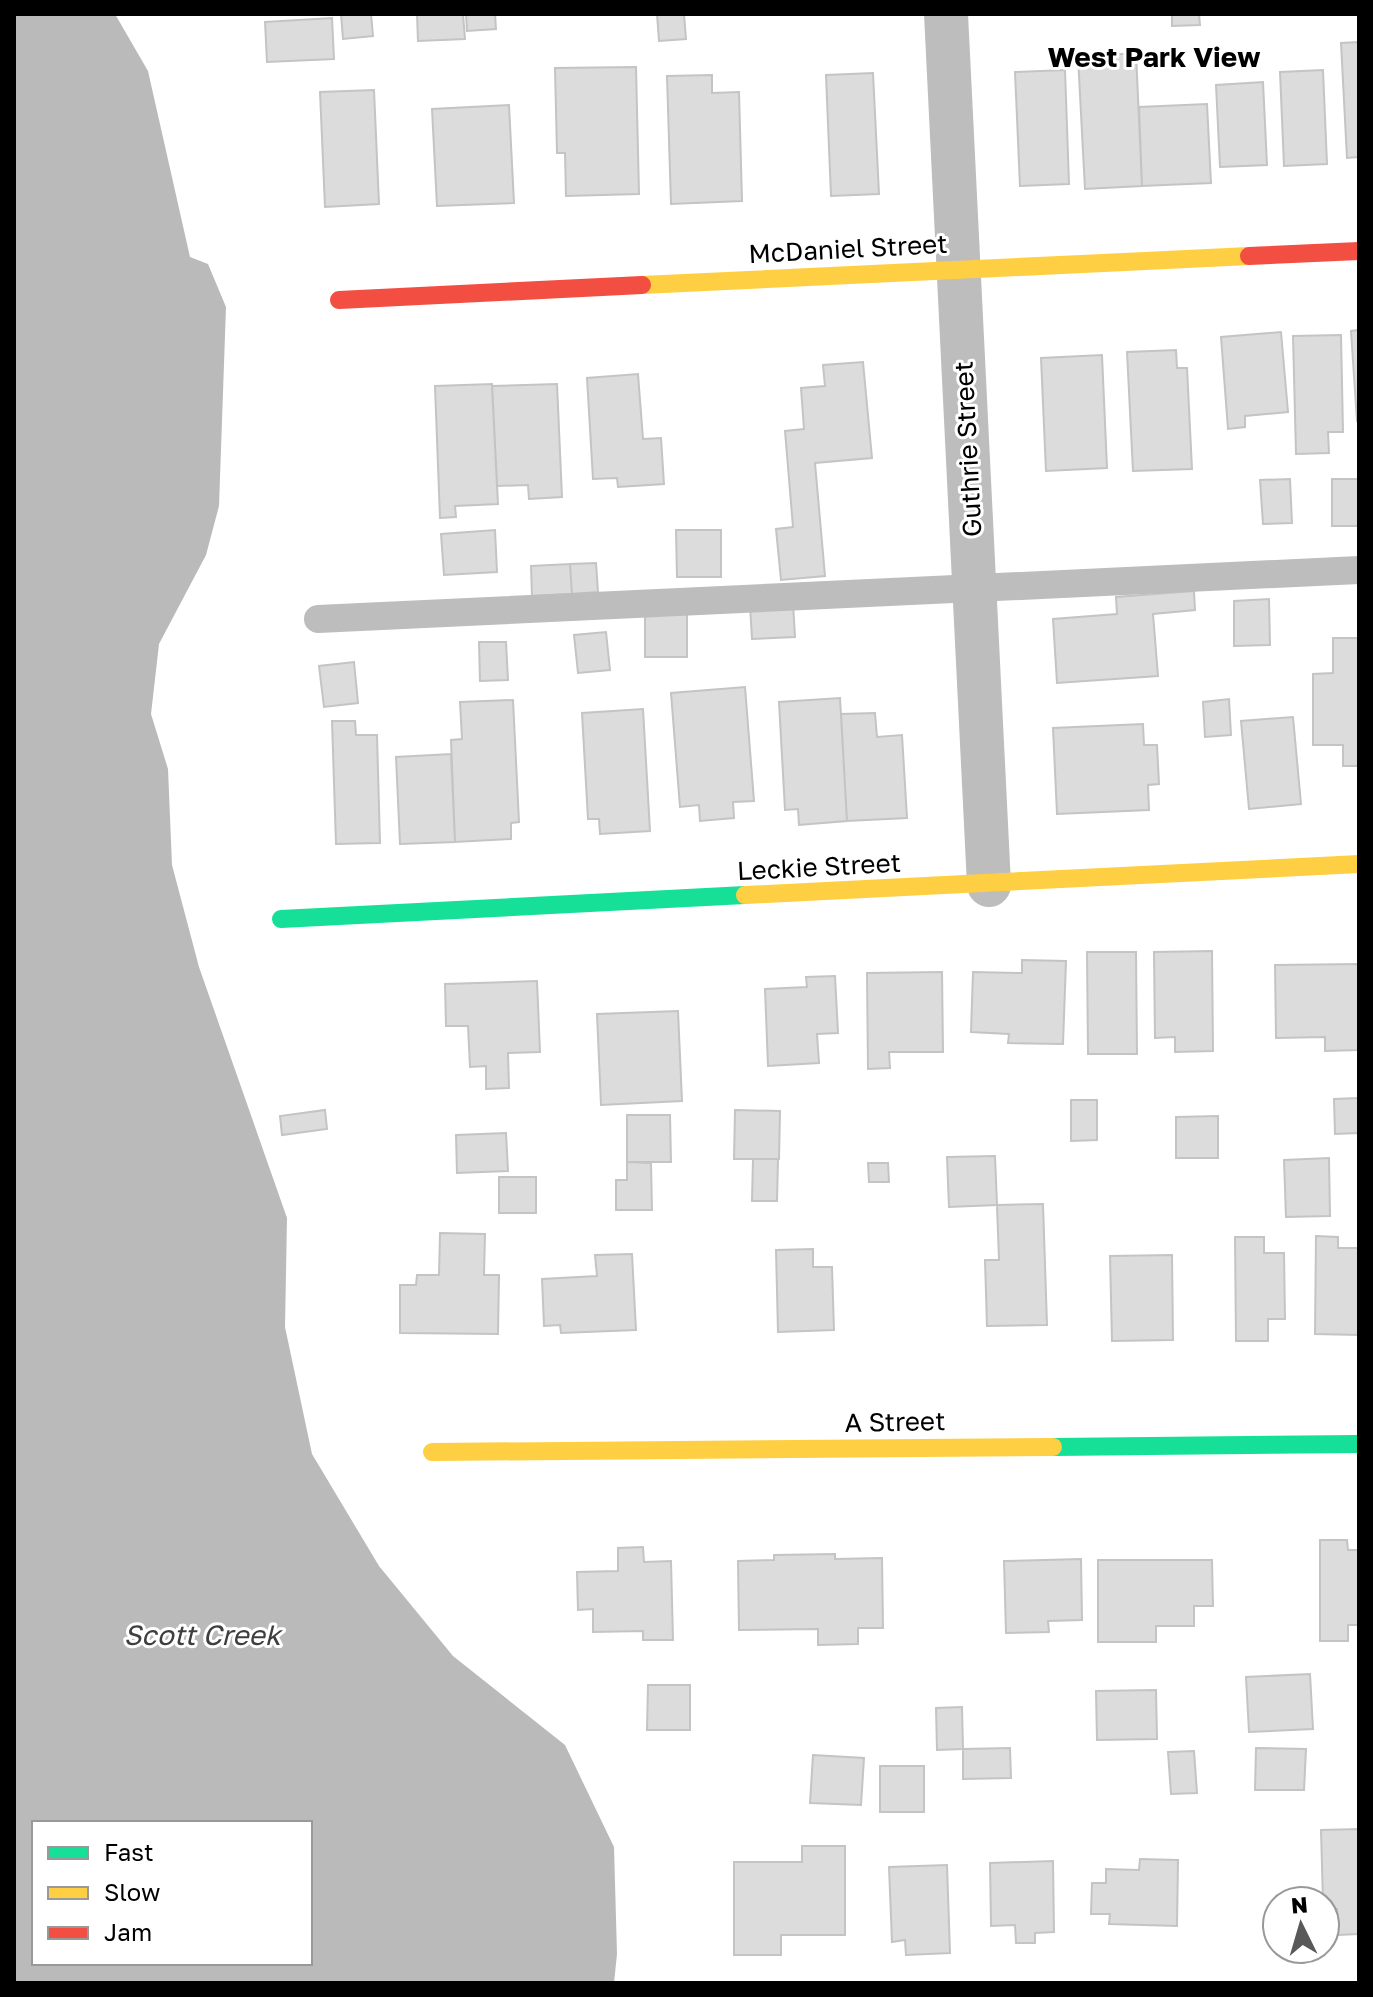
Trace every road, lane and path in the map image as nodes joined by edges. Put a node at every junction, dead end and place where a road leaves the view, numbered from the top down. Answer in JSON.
{"nodes":[{"id":1,"x":946,"y":14,"type":"edge"},
{"id":2,"x":1359,"y":251,"type":"edge"},
{"id":3,"x":958,"y":270,"type":"junction"},
{"id":4,"x":339,"y":300,"type":"dead end"},
{"id":5,"x":1359,"y":570,"type":"edge"},
{"id":6,"x":975,"y":588,"type":"junction"},
{"id":7,"x":318,"y":619,"type":"dead end"},
{"id":8,"x":1359,"y":864,"type":"edge"},
{"id":9,"x":989,"y":885,"type":"junction"},
{"id":10,"x":281,"y":919,"type":"dead end"},
{"id":11,"x":1359,"y":1444,"type":"edge"},
{"id":12,"x":432,"y":1452,"type":"dead end"}],
"edges":[{"from":1,"to":3,"type":"street","name":"Guthrie Street"},
{"from":2,"to":3,"type":"street","name":"McDaniel Street"},
{"from":3,"to":4,"type":"street","name":"McDaniel Street"},
{"from":3,"to":6,"type":"street","name":"Guthrie Street"},
{"from":5,"to":6,"type":"lane"},
{"from":6,"to":7,"type":"lane"},
{"from":6,"to":9,"type":"street","name":"Guthrie Street"},
{"from":8,"to":9,"type":"street","name":"Leckie Street"},
{"from":9,"to":10,"type":"street","name":"Leckie Street"},
{"from":11,"to":12,"type":"street","name":"A Street"}]}
